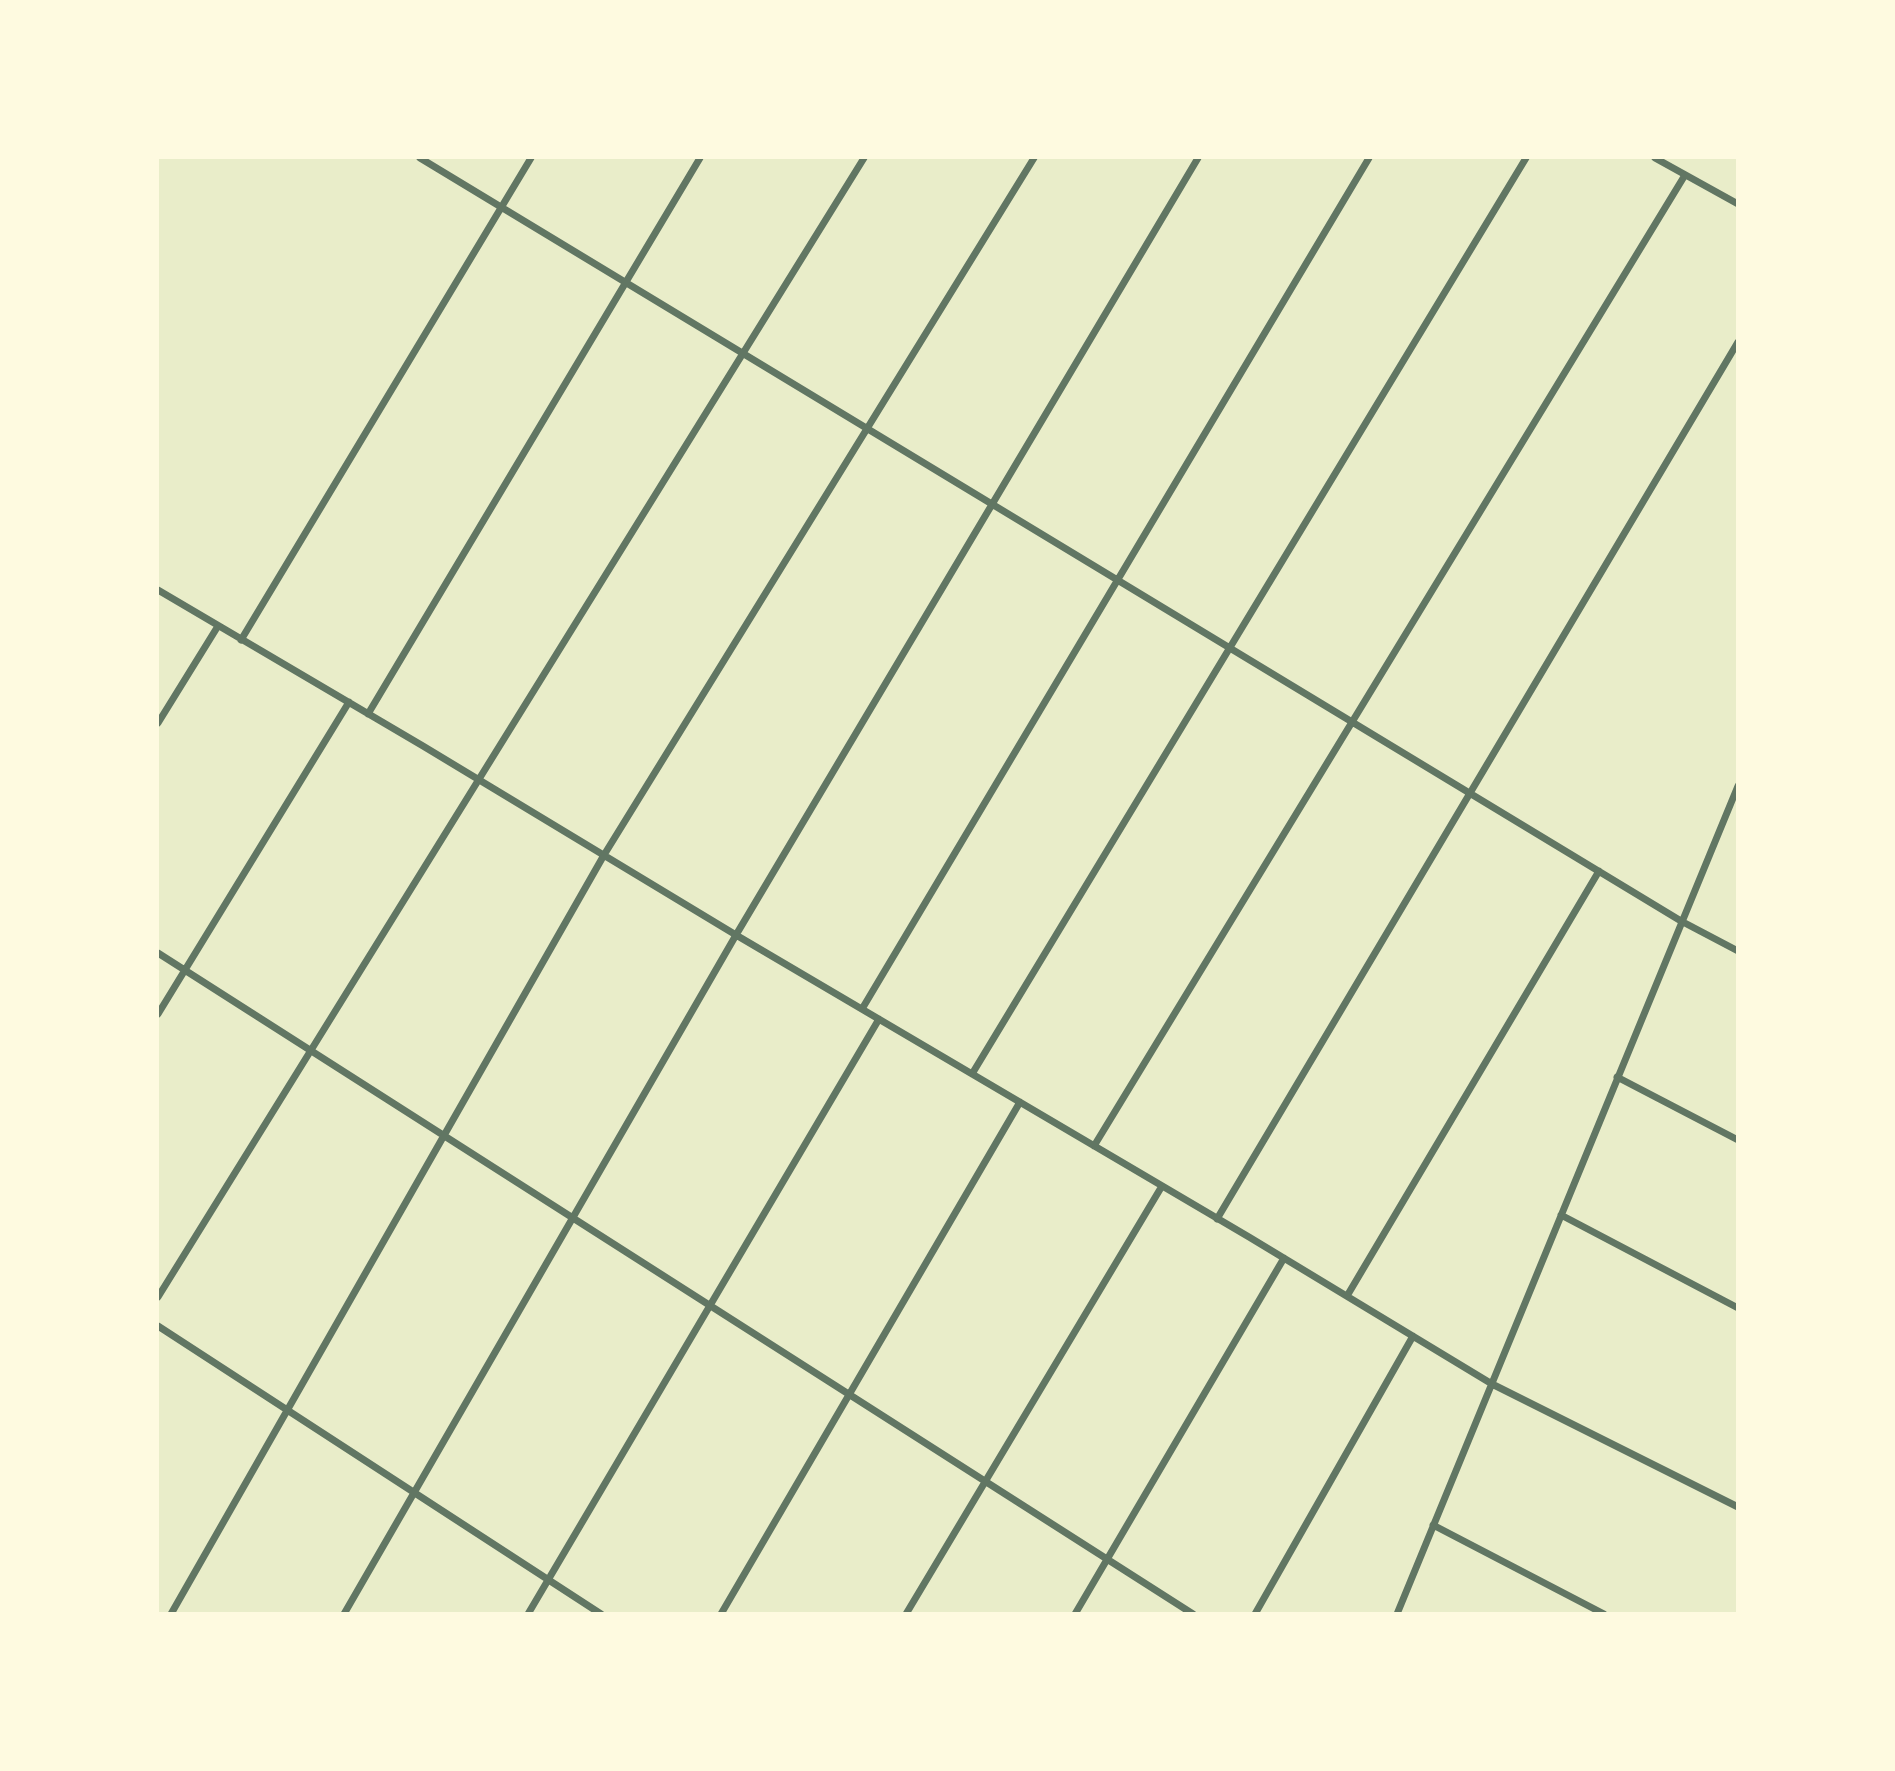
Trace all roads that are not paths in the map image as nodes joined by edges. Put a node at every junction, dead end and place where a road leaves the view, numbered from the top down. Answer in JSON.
{"nodes":[{"id":1,"x":420,"y":158,"type":"edge"},
{"id":2,"x":531,"y":158,"type":"edge"},
{"id":3,"x":700,"y":158,"type":"edge"},
{"id":4,"x":864,"y":158,"type":"edge"},
{"id":5,"x":1034,"y":158,"type":"edge"},
{"id":6,"x":1198,"y":158,"type":"edge"},
{"id":7,"x":1369,"y":158,"type":"edge"},
{"id":8,"x":1526,"y":158,"type":"edge"},
{"id":9,"x":1655,"y":158,"type":"edge"},
{"id":10,"x":1685,"y":175,"type":"junction"},
{"id":11,"x":1738,"y":204,"type":"edge"},
{"id":12,"x":502,"y":207,"type":"junction"},
{"id":13,"x":626,"y":282,"type":"junction"},
{"id":14,"x":1738,"y":342,"type":"edge"},
{"id":15,"x":744,"y":353,"type":"junction"},
{"id":16,"x":867,"y":428,"type":"junction"},
{"id":17,"x":992,"y":503,"type":"junction"},
{"id":18,"x":1118,"y":580,"type":"junction"},
{"id":19,"x":158,"y":590,"type":"edge"},
{"id":20,"x":218,"y":626,"type":"junction"},
{"id":21,"x":241,"y":640,"type":"junction"},
{"id":22,"x":1230,"y":648,"type":"junction"},
{"id":23,"x":349,"y":702,"type":"junction"},
{"id":24,"x":368,"y":714,"type":"junction"},
{"id":25,"x":1353,"y":722,"type":"junction"},
{"id":26,"x":158,"y":723,"type":"edge"},
{"id":27,"x":480,"y":781,"type":"junction"},
{"id":28,"x":1737,"y":787,"type":"edge"},
{"id":29,"x":1470,"y":793,"type":"junction"},
{"id":30,"x":604,"y":855,"type":"junction"},
{"id":31,"x":1599,"y":871,"type":"junction"},
{"id":32,"x":1681,"y":921,"type":"junction"},
{"id":33,"x":736,"y":935,"type":"junction"},
{"id":34,"x":1738,"y":951,"type":"edge"},
{"id":35,"x":158,"y":953,"type":"edge"},
{"id":36,"x":184,"y":970,"type":"junction"},
{"id":37,"x":862,"y":1009,"type":"junction"},
{"id":38,"x":158,"y":1014,"type":"edge"},
{"id":39,"x":879,"y":1019,"type":"junction"},
{"id":40,"x":311,"y":1051,"type":"junction"},
{"id":41,"x":972,"y":1074,"type":"junction"},
{"id":42,"x":1617,"y":1077,"type":"junction"},
{"id":43,"x":1020,"y":1102,"type":"junction"},
{"id":44,"x":444,"y":1136,"type":"junction"},
{"id":45,"x":1738,"y":1140,"type":"edge"},
{"id":46,"x":1094,"y":1146,"type":"junction"},
{"id":47,"x":1162,"y":1186,"type":"junction"},
{"id":48,"x":1561,"y":1215,"type":"junction"},
{"id":49,"x":573,"y":1218,"type":"junction"},
{"id":50,"x":1217,"y":1219,"type":"junction"},
{"id":51,"x":1284,"y":1258,"type":"junction"},
{"id":52,"x":1347,"y":1296,"type":"junction"},
{"id":53,"x":158,"y":1297,"type":"edge"},
{"id":54,"x":710,"y":1306,"type":"junction"},
{"id":55,"x":1738,"y":1308,"type":"edge"},
{"id":56,"x":158,"y":1326,"type":"edge"},
{"id":57,"x":1413,"y":1336,"type":"junction"},
{"id":58,"x":1492,"y":1384,"type":"junction"},
{"id":59,"x":849,"y":1394,"type":"junction"},
{"id":60,"x":288,"y":1410,"type":"junction"},
{"id":61,"x":985,"y":1481,"type":"junction"},
{"id":62,"x":414,"y":1492,"type":"junction"},
{"id":63,"x":1738,"y":1507,"type":"edge"},
{"id":64,"x":1433,"y":1525,"type":"junction"},
{"id":65,"x":1107,"y":1559,"type":"junction"},
{"id":66,"x":548,"y":1579,"type":"junction"},
{"id":67,"x":171,"y":1614,"type":"edge"},
{"id":68,"x":344,"y":1614,"type":"edge"},
{"id":69,"x":528,"y":1614,"type":"edge"},
{"id":70,"x":601,"y":1614,"type":"edge"},
{"id":71,"x":720,"y":1614,"type":"edge"},
{"id":72,"x":906,"y":1614,"type":"edge"},
{"id":73,"x":1075,"y":1614,"type":"edge"},
{"id":74,"x":1193,"y":1614,"type":"edge"},
{"id":75,"x":1255,"y":1614,"type":"edge"},
{"id":76,"x":1397,"y":1614,"type":"edge"},
{"id":77,"x":1604,"y":1614,"type":"edge"}],
"edges":[{"from":1,"to":12,"type":"street"},
{"from":2,"to":12,"type":"street"},
{"from":3,"to":13,"type":"street"},
{"from":4,"to":15,"type":"street"},
{"from":5,"to":16,"type":"street"},
{"from":6,"to":17,"type":"street"},
{"from":7,"to":18,"type":"street"},
{"from":8,"to":22,"type":"street"},
{"from":9,"to":10,"type":"street"},
{"from":10,"to":11,"type":"street"},
{"from":10,"to":25,"type":"street"},
{"from":12,"to":13,"type":"street"},
{"from":12,"to":21,"type":"street"},
{"from":13,"to":15,"type":"street"},
{"from":13,"to":24,"type":"street"},
{"from":14,"to":29,"type":"street"},
{"from":15,"to":16,"type":"street"},
{"from":15,"to":27,"type":"street"},
{"from":16,"to":17,"type":"street"},
{"from":16,"to":30,"type":"street"},
{"from":17,"to":18,"type":"street"},
{"from":17,"to":33,"type":"street"},
{"from":18,"to":22,"type":"street"},
{"from":18,"to":37,"type":"street"},
{"from":19,"to":20,"type":"street"},
{"from":20,"to":21,"type":"street"},
{"from":20,"to":26,"type":"street"},
{"from":21,"to":23,"type":"street"},
{"from":22,"to":25,"type":"street"},
{"from":22,"to":41,"type":"street"},
{"from":23,"to":24,"type":"street"},
{"from":23,"to":36,"type":"street"},
{"from":24,"to":27,"type":"street"},
{"from":25,"to":29,"type":"street"},
{"from":25,"to":46,"type":"street"},
{"from":27,"to":30,"type":"street"},
{"from":27,"to":40,"type":"street"},
{"from":28,"to":32,"type":"street"},
{"from":29,"to":31,"type":"street"},
{"from":29,"to":50,"type":"street"},
{"from":30,"to":33,"type":"street"},
{"from":30,"to":44,"type":"street"},
{"from":31,"to":32,"type":"street"},
{"from":31,"to":52,"type":"street"},
{"from":32,"to":34,"type":"street"},
{"from":32,"to":42,"type":"street"},
{"from":33,"to":37,"type":"street"},
{"from":33,"to":49,"type":"street"},
{"from":35,"to":36,"type":"street"},
{"from":36,"to":38,"type":"street"},
{"from":36,"to":40,"type":"street"},
{"from":37,"to":39,"type":"street"},
{"from":39,"to":41,"type":"street"},
{"from":39,"to":54,"type":"street"},
{"from":40,"to":44,"type":"street"},
{"from":40,"to":53,"type":"street"},
{"from":41,"to":43,"type":"street"},
{"from":42,"to":45,"type":"street"},
{"from":42,"to":48,"type":"street"},
{"from":43,"to":46,"type":"street"},
{"from":43,"to":59,"type":"street"},
{"from":44,"to":49,"type":"street"},
{"from":44,"to":60,"type":"street"},
{"from":46,"to":47,"type":"street"},
{"from":47,"to":50,"type":"street"},
{"from":47,"to":61,"type":"street"},
{"from":48,"to":55,"type":"street"},
{"from":48,"to":58,"type":"street"},
{"from":49,"to":54,"type":"street"},
{"from":49,"to":62,"type":"street"},
{"from":50,"to":51,"type":"street"},
{"from":51,"to":52,"type":"street"},
{"from":51,"to":65,"type":"street"},
{"from":52,"to":57,"type":"street"},
{"from":54,"to":59,"type":"street"},
{"from":54,"to":66,"type":"street"},
{"from":56,"to":60,"type":"street"},
{"from":57,"to":58,"type":"street"},
{"from":57,"to":75,"type":"street"},
{"from":58,"to":63,"type":"street"},
{"from":58,"to":64,"type":"street"},
{"from":59,"to":61,"type":"street"},
{"from":59,"to":71,"type":"street"},
{"from":60,"to":62,"type":"street"},
{"from":60,"to":67,"type":"street"},
{"from":61,"to":65,"type":"street"},
{"from":61,"to":72,"type":"street"},
{"from":62,"to":66,"type":"street"},
{"from":62,"to":68,"type":"street"},
{"from":64,"to":76,"type":"street"},
{"from":64,"to":77,"type":"street"},
{"from":65,"to":73,"type":"street"},
{"from":65,"to":74,"type":"street"},
{"from":66,"to":69,"type":"street"},
{"from":66,"to":70,"type":"street"}]}
